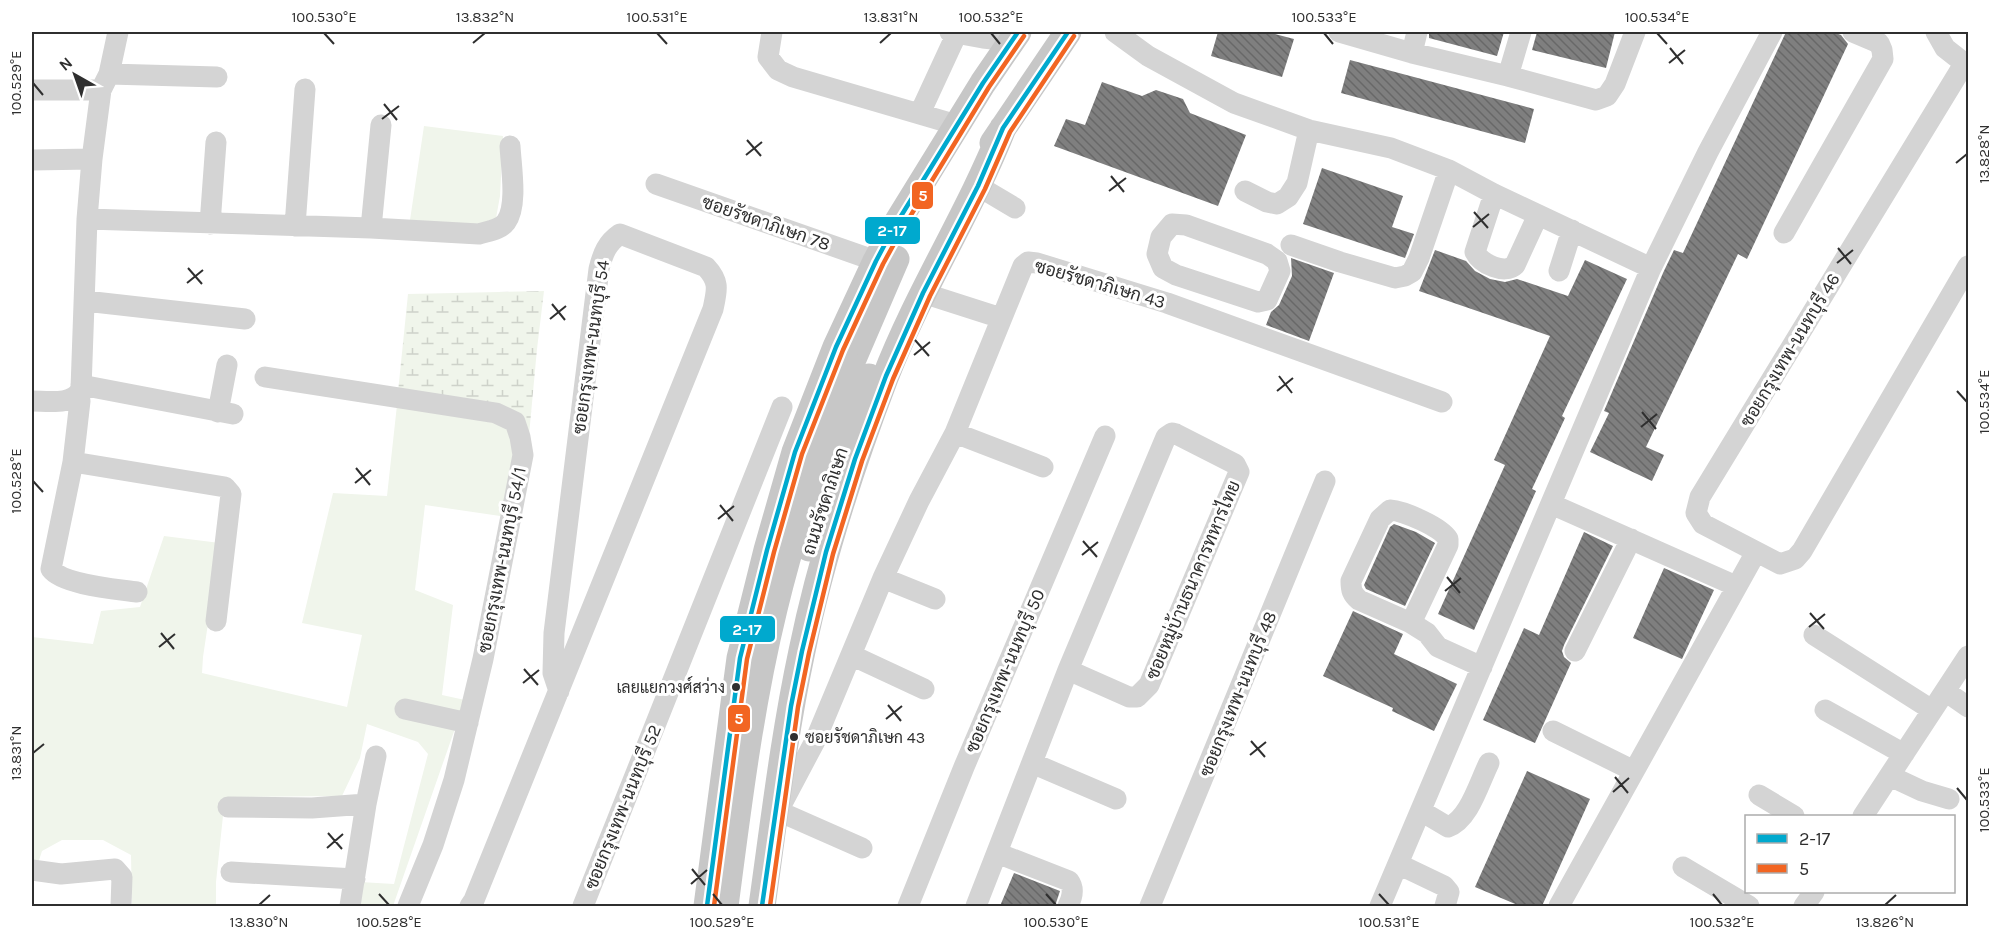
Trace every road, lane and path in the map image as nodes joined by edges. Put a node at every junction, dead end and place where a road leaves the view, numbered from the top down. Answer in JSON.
{"nodes":[{"id":1,"x":118,"y":32,"type":"edge"},
{"id":2,"x":772,"y":32,"type":"edge"},
{"id":3,"x":953,"y":32,"type":"edge"},
{"id":4,"x":1068,"y":32,"type":"edge"},
{"id":5,"x":1115,"y":32,"type":"edge"},
{"id":6,"x":1339,"y":32,"type":"edge"},
{"id":7,"x":1417,"y":32,"type":"edge"},
{"id":8,"x":1521,"y":32,"type":"edge"},
{"id":9,"x":1635,"y":32,"type":"edge"},
{"id":10,"x":1772,"y":32,"type":"edge"},
{"id":11,"x":1853,"y":32,"type":"edge"},
{"id":12,"x":1936,"y":32,"type":"edge"},
{"id":13,"x":1015,"y":36,"type":"edge"},
{"id":14,"x":1412,"y":53,"type":"junction"},
{"id":15,"x":1966,"y":65,"type":"edge"},
{"id":16,"x":1508,"y":75,"type":"junction"},
{"id":17,"x":217,"y":77,"type":"dead end"},
{"id":18,"x":105,"y":82,"type":"junction"},
{"id":19,"x":305,"y":89,"type":"dead end"},
{"id":20,"x":32,"y":90,"type":"edge"},
{"id":21,"x":920,"y":113,"type":"junction"},
{"id":22,"x":381,"y":125,"type":"dead end"},
{"id":23,"x":957,"y":125,"type":"junction"},
{"id":24,"x":1003,"y":128,"type":"junction"},
{"id":25,"x":1309,"y":130,"type":"junction"},
{"id":26,"x":216,"y":142,"type":"dead end"},
{"id":27,"x":510,"y":146,"type":"dead end"},
{"id":28,"x":92,"y":159,"type":"junction"},
{"id":29,"x":32,"y":160,"type":"edge"},
{"id":30,"x":1449,"y":170,"type":"junction"},
{"id":31,"x":927,"y":177,"type":"junction"},
{"id":32,"x":656,"y":184,"type":"dead end"},
{"id":33,"x":978,"y":186,"type":"junction"},
{"id":34,"x":1245,"y":191,"type":"dead end"},
{"id":35,"x":1494,"y":194,"type":"junction"},
{"id":36,"x":1015,"y":208,"type":"dead end"},
{"id":37,"x":1538,"y":215,"type":"junction"},
{"id":38,"x":87,"y":219,"type":"junction"},
{"id":39,"x":210,"y":224,"type":"junction"},
{"id":40,"x":295,"y":226,"type":"junction"},
{"id":41,"x":371,"y":228,"type":"junction"},
{"id":42,"x":1572,"y":230,"type":"junction"},
{"id":43,"x":1784,"y":233,"type":"dead end"},
{"id":44,"x":1291,"y":245,"type":"dead end"},
{"id":45,"x":876,"y":261,"type":"junction"},
{"id":46,"x":1968,"y":266,"type":"edge"},
{"id":47,"x":1651,"y":268,"type":"junction"},
{"id":48,"x":1558,"y":271,"type":"dead end"},
{"id":49,"x":1176,"y":275,"type":"junction"},
{"id":50,"x":923,"y":293,"type":"junction"},
{"id":51,"x":85,"y":301,"type":"junction"},
{"id":52,"x":1167,"y":303,"type":"junction"},
{"id":53,"x":1001,"y":318,"type":"junction"},
{"id":54,"x":245,"y":319,"type":"dead end"},
{"id":55,"x":227,"y":365,"type":"dead end"},
{"id":56,"x":860,"y":371,"type":"junction"},
{"id":57,"x":265,"y":377,"type":"dead end"},
{"id":58,"x":79,"y":390,"type":"junction"},
{"id":59,"x":32,"y":401,"type":"edge"},
{"id":60,"x":1443,"y":402,"type":"dead end"},
{"id":61,"x":782,"y":407,"type":"dead end"},
{"id":62,"x":955,"y":433,"type":"junction"},
{"id":63,"x":1105,"y":436,"type":"dead end"},
{"id":64,"x":73,"y":462,"type":"junction"},
{"id":65,"x":1043,"y":467,"type":"dead end"},
{"id":66,"x":1325,"y":481,"type":"dead end"},
{"id":67,"x":1551,"y":504,"type":"junction"},
{"id":68,"x":1631,"y":539,"type":"junction"},
{"id":69,"x":1756,"y":552,"type":"junction"},
{"id":70,"x":883,"y":578,"type":"junction"},
{"id":71,"x":1736,"y":586,"type":"junction"},
{"id":72,"x":137,"y":592,"type":"dead end"},
{"id":73,"x":935,"y":598,"type":"dead end"},
{"id":74,"x":216,"y":621,"type":"dead end"},
{"id":75,"x":1411,"y":623,"type":"junction"},
{"id":76,"x":1814,"y":635,"type":"dead end"},
{"id":77,"x":1575,"y":651,"type":"dead end"},
{"id":78,"x":851,"y":655,"type":"junction"},
{"id":79,"x":1968,"y":656,"type":"edge"},
{"id":80,"x":1482,"y":667,"type":"junction"},
{"id":81,"x":1068,"y":670,"type":"junction"},
{"id":82,"x":924,"y":689,"type":"dead end"},
{"id":83,"x":559,"y":691,"type":"junction"},
{"id":84,"x":1945,"y":691,"type":"junction"},
{"id":85,"x":1968,"y":707,"type":"edge"},
{"id":86,"x":405,"y":709,"type":"dead end"},
{"id":87,"x":1825,"y":710,"type":"dead end"},
{"id":88,"x":1932,"y":710,"type":"junction"},
{"id":89,"x":468,"y":723,"type":"junction"},
{"id":90,"x":1553,"y":731,"type":"dead end"},
{"id":91,"x":1904,"y":754,"type":"junction"},
{"id":92,"x":376,"y":756,"type":"dead end"},
{"id":93,"x":1032,"y":763,"type":"junction"},
{"id":94,"x":1489,"y":763,"type":"dead end"},
{"id":95,"x":1634,"y":771,"type":"junction"},
{"id":96,"x":1890,"y":776,"type":"junction"},
{"id":97,"x":1759,"y":795,"type":"dead end"},
{"id":98,"x":1116,"y":799,"type":"dead end"},
{"id":99,"x":721,"y":800,"type":"junction"},
{"id":100,"x":1949,"y":800,"type":"dead end"},
{"id":101,"x":366,"y":804,"type":"junction"},
{"id":102,"x":228,"y":807,"type":"dead end"},
{"id":103,"x":776,"y":811,"type":"junction"},
{"id":104,"x":1421,"y":811,"type":"junction"},
{"id":105,"x":1792,"y":815,"type":"edge"},
{"id":106,"x":1864,"y":815,"type":"edge"},
{"id":107,"x":861,"y":848,"type":"dead end"},
{"id":108,"x":997,"y":853,"type":"junction"},
{"id":109,"x":1398,"y":864,"type":"junction"},
{"id":110,"x":1683,"y":867,"type":"dead end"},
{"id":111,"x":32,"y":870,"type":"edge"},
{"id":112,"x":231,"y":872,"type":"dead end"},
{"id":113,"x":355,"y":879,"type":"junction"},
{"id":114,"x":1813,"y":893,"type":"edge"},
{"id":115,"x":121,"y":906,"type":"edge"},
{"id":116,"x":350,"y":906,"type":"edge"},
{"id":117,"x":408,"y":906,"type":"edge"},
{"id":118,"x":470,"y":906,"type":"edge"},
{"id":119,"x":583,"y":906,"type":"edge"},
{"id":120,"x":707,"y":906,"type":"edge"},
{"id":121,"x":725,"y":906,"type":"edge"},
{"id":122,"x":741,"y":906,"type":"edge"},
{"id":123,"x":762,"y":906,"type":"edge"},
{"id":124,"x":908,"y":906,"type":"edge"},
{"id":125,"x":976,"y":906,"type":"edge"},
{"id":126,"x":1068,"y":906,"type":"edge"},
{"id":127,"x":1150,"y":906,"type":"edge"},
{"id":128,"x":1381,"y":906,"type":"edge"},
{"id":129,"x":1445,"y":906,"type":"edge"},
{"id":130,"x":1559,"y":906,"type":"edge"},
{"id":131,"x":1749,"y":906,"type":"edge"},
{"id":132,"x":1804,"y":906,"type":"edge"}],
"edges":[{"from":1,"to":18,"type":"street"},
{"from":2,"to":21,"type":"street"},
{"from":3,"to":13,"type":"street"},
{"from":3,"to":21,"type":"street"},
{"from":4,"to":24,"type":"main road","name":"ถนนรัชดาภิเษก"},
{"from":5,"to":25,"type":"street"},
{"from":6,"to":14,"type":"street"},
{"from":7,"to":14,"type":"street"},
{"from":8,"to":16,"type":"street"},
{"from":9,"to":16,"type":"street"},
{"from":10,"to":47,"type":"street"},
{"from":11,"to":43,"type":"street"},
{"from":12,"to":15,"type":"street"},
{"from":13,"to":23,"type":"main road","name":"ถนนรัชดาภิเษก"},
{"from":14,"to":16,"type":"street"},
{"from":15,"to":69,"type":"street","name":"ซอยกรุงเทพ-นนทบุรี 46"},
{"from":17,"to":18,"type":"street"},
{"from":18,"to":20,"type":"street"},
{"from":18,"to":28,"type":"street"},
{"from":19,"to":40,"type":"street"},
{"from":21,"to":23,"type":"street"},
{"from":22,"to":41,"type":"street"},
{"from":23,"to":31,"type":"main road","name":"ถนนรัชดาภิเษก"},
{"from":24,"to":33,"type":"main road","name":"ถนนรัชดาภิเษก"},
{"from":24,"to":56,"type":"main road","name":"ถนนรัชดาภิเษก"},
{"from":25,"to":30,"type":"street"},
{"from":25,"to":34,"type":"street"},
{"from":26,"to":39,"type":"street"},
{"from":27,"to":41,"type":"street"},
{"from":28,"to":29,"type":"street"},
{"from":28,"to":38,"type":"street"},
{"from":30,"to":35,"type":"street"},
{"from":30,"to":44,"type":"street"},
{"from":31,"to":45,"type":"main road","name":"ถนนรัชดาภิเษก"},
{"from":31,"to":56,"type":"main road","name":"ถนนรัชดาภิเษก"},
{"from":32,"to":45,"type":"street","name":"ซอยรัชดาภิเษก 78"},
{"from":33,"to":36,"type":"street"},
{"from":33,"to":50,"type":"main road","name":"ถนนรัชดาภิเษก"},
{"from":35,"to":37,"type":"street"},
{"from":35,"to":37,"type":"street"},
{"from":37,"to":42,"type":"street"},
{"from":38,"to":39,"type":"street"},
{"from":38,"to":51,"type":"street"},
{"from":39,"to":40,"type":"street"},
{"from":40,"to":41,"type":"street"},
{"from":42,"to":47,"type":"street"},
{"from":42,"to":48,"type":"street"},
{"from":45,"to":99,"type":"main road","name":"ถนนรัชดาภิเษก"},
{"from":46,"to":69,"type":"street","name":"ซอยกรุงเทพ-นนทบุรี 46"},
{"from":47,"to":67,"type":"street"},
{"from":49,"to":49,"type":"street"},
{"from":49,"to":52,"type":"street"},
{"from":50,"to":53,"type":"street"},
{"from":50,"to":103,"type":"main road","name":"ถนนรัชดาภิเษก"},
{"from":51,"to":54,"type":"street"},
{"from":51,"to":58,"type":"street"},
{"from":52,"to":53,"type":"street","name":"ซอยรัชดาภิเษก 43"},
{"from":52,"to":60,"type":"street","name":"ซอยรัชดาภิเษก 43"},
{"from":53,"to":62,"type":"street","name":"ซอยรัชดาภิเษก 43"},
{"from":55,"to":58,"type":"street"},
{"from":56,"to":121,"type":"main road","name":"ถนนรัชดาภิเษก","bridge":true},
{"from":56,"to":122,"type":"main road","name":"ถนนรัชดาภิเษก","bridge":true},
{"from":57,"to":89,"type":"street","name":"ซอยกรุงเทพ-นนทบุรี 54/1"},
{"from":58,"to":59,"type":"street"},
{"from":58,"to":64,"type":"street"},
{"from":61,"to":119,"type":"street","name":"ซอยกรุงเทพ-นนทบุรี 52"},
{"from":62,"to":65,"type":"street"},
{"from":62,"to":70,"type":"street","name":"ซอยรัชดาภิเษก 43"},
{"from":63,"to":124,"type":"street","name":"ซอยกรุงเทพ-นนทบุรี 50"},
{"from":64,"to":72,"type":"street"},
{"from":64,"to":74,"type":"street"},
{"from":66,"to":127,"type":"street","name":"ซอยกรุงเทพ-นนทบุรี 48"},
{"from":67,"to":68,"type":"street"},
{"from":67,"to":80,"type":"street"},
{"from":68,"to":71,"type":"street"},
{"from":68,"to":77,"type":"street"},
{"from":69,"to":71,"type":"street"},
{"from":70,"to":73,"type":"street"},
{"from":70,"to":78,"type":"street","name":"ซอยรัชดาภิเษก 43"},
{"from":71,"to":95,"type":"street"},
{"from":75,"to":75,"type":"street"},
{"from":75,"to":80,"type":"street"},
{"from":76,"to":88,"type":"street"},
{"from":78,"to":82,"type":"street"},
{"from":78,"to":103,"type":"street","name":"ซอยรัชดาภิเษก 43"},
{"from":79,"to":84,"type":"street"},
{"from":80,"to":104,"type":"street"},
{"from":81,"to":81,"type":"street","name":"ซอยหมู่บ้านธนาคารทหารไทย"},
{"from":81,"to":93,"type":"street","name":"ซอยหมู่บ้านธนาคารทหารไทย"},
{"from":83,"to":83,"type":"street","name":"ซอยกรุงเทพ-นนทบุรี 54"},
{"from":83,"to":118,"type":"street","name":"ซอยกรุงเทพ-นนทบุรี 54"},
{"from":84,"to":85,"type":"street"},
{"from":84,"to":88,"type":"street"},
{"from":86,"to":89,"type":"street"},
{"from":87,"to":91,"type":"street"},
{"from":88,"to":91,"type":"street"},
{"from":89,"to":117,"type":"street","name":"ซอยกรุงเทพ-นนทบุรี 54/1"},
{"from":90,"to":95,"type":"street"},
{"from":91,"to":96,"type":"street"},
{"from":92,"to":101,"type":"street"},
{"from":93,"to":98,"type":"street"},
{"from":93,"to":108,"type":"street","name":"ซอยหมู่บ้านธนาคารทหารไทย"},
{"from":94,"to":104,"type":"street"},
{"from":95,"to":130,"type":"street"},
{"from":96,"to":100,"type":"street"},
{"from":96,"to":106,"type":"street"},
{"from":97,"to":105,"type":"street"},
{"from":99,"to":103,"type":"main road"},
{"from":99,"to":120,"type":"main road","name":"ถนนรัชดาภิเษก"},
{"from":101,"to":102,"type":"street"},
{"from":101,"to":113,"type":"street"},
{"from":103,"to":107,"type":"street"},
{"from":103,"to":123,"type":"main road","name":"ถนนรัชดาภิเษก"},
{"from":104,"to":109,"type":"street"},
{"from":108,"to":125,"type":"street","name":"ซอยหมู่บ้านธนาคารทหารไทย"},
{"from":108,"to":126,"type":"street"},
{"from":109,"to":128,"type":"street"},
{"from":109,"to":129,"type":"street"},
{"from":110,"to":131,"type":"street"},
{"from":111,"to":115,"type":"street"},
{"from":112,"to":113,"type":"street"},
{"from":113,"to":116,"type":"street"},
{"from":114,"to":132,"type":"street"}]}
